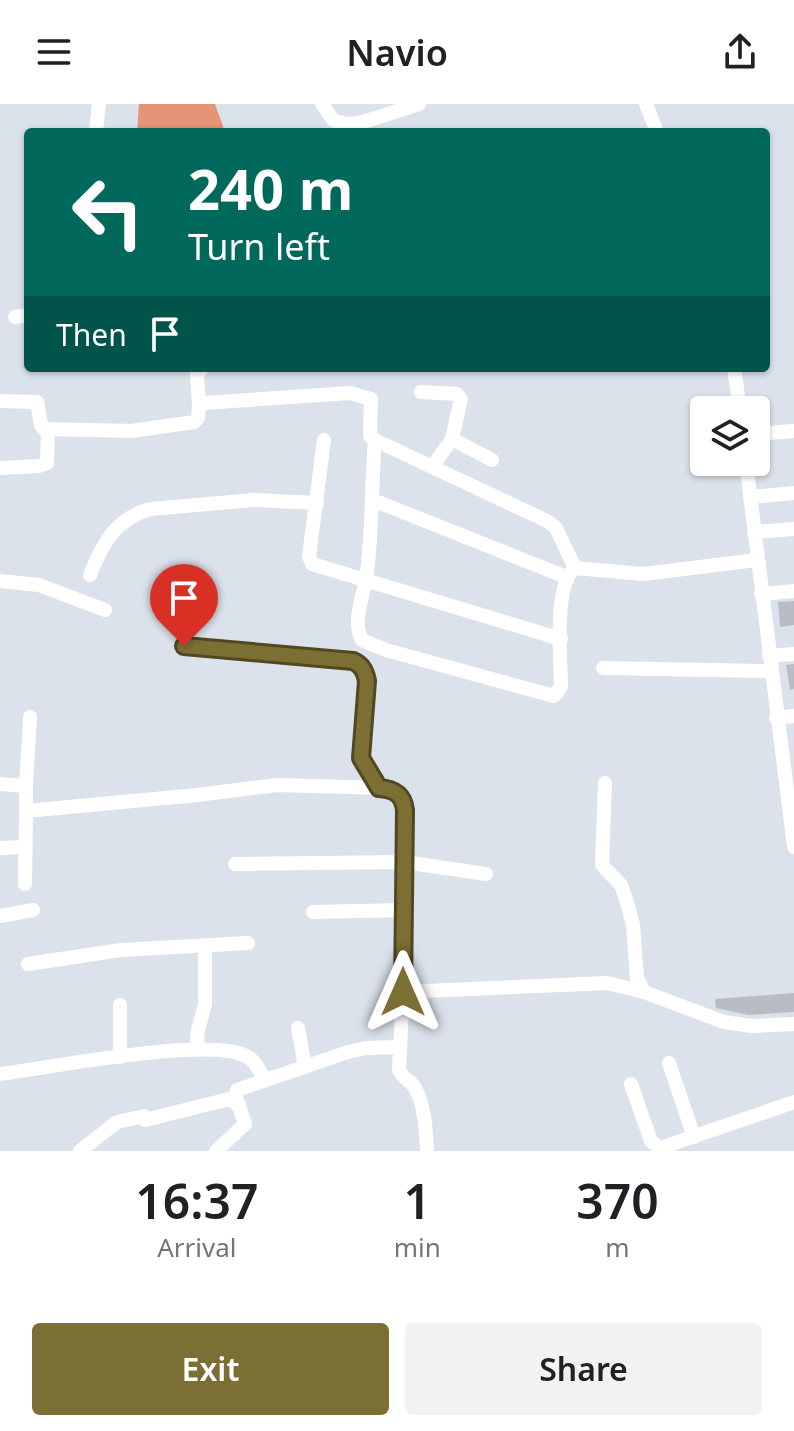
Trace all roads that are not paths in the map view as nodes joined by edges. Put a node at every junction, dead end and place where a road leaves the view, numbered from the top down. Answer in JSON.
{"nodes":[{"id":1,"x":99,"y":104,"type":"edge"},
{"id":2,"x":322,"y":104,"type":"edge"},
{"id":3,"x":419,"y":104,"type":"edge"},
{"id":4,"x":646,"y":104,"type":"edge"},
{"id":5,"x":96,"y":128,"type":"edge"},
{"id":6,"x":655,"y":128,"type":"edge"},
{"id":7,"x":199,"y":372,"type":"edge"},
{"id":8,"x":735,"y":372,"type":"edge"},
{"id":9,"x":421,"y":392,"type":"dead end"},
{"id":10,"x":738,"y":396,"type":"edge"},
{"id":11,"x":0,"y":401,"type":"edge"},
{"id":12,"x":199,"y":405,"type":"junction"},
{"id":13,"x":48,"y":429,"type":"junction"},
{"id":14,"x":794,"y":431,"type":"edge"},
{"id":15,"x":770,"y":433,"type":"edge"},
{"id":16,"x":452,"y":439,"type":"junction"},
{"id":17,"x":324,"y":440,"type":"dead end"},
{"id":18,"x":375,"y":440,"type":"junction"},
{"id":19,"x":492,"y":460,"type":"dead end"},
{"id":20,"x":432,"y":467,"type":"junction"},
{"id":21,"x":0,"y":468,"type":"edge"},
{"id":22,"x":748,"y":476,"type":"edge"},
{"id":23,"x":794,"y":493,"type":"edge"},
{"id":24,"x":750,"y":497,"type":"junction"},
{"id":25,"x":373,"y":500,"type":"junction"},
{"id":26,"x":317,"y":503,"type":"junction"},
{"id":27,"x":794,"y":529,"type":"edge"},
{"id":28,"x":754,"y":532,"type":"junction"},
{"id":29,"x":757,"y":560,"type":"junction"},
{"id":30,"x":570,"y":572,"type":"junction"},
{"id":31,"x":90,"y":575,"type":"dead end"},
{"id":32,"x":366,"y":579,"type":"junction"},
{"id":33,"x":0,"y":581,"type":"edge"},
{"id":34,"x":794,"y":591,"type":"edge"},
{"id":35,"x":761,"y":594,"type":"junction"},
{"id":36,"x":105,"y":610,"type":"dead end"},
{"id":37,"x":561,"y":639,"type":"junction"},
{"id":38,"x":184,"y":646,"type":"dead end"},
{"id":39,"x":794,"y":654,"type":"edge"},
{"id":40,"x":770,"y":664,"type":"junction"},
{"id":41,"x":603,"y":668,"type":"dead end"},
{"id":42,"x":794,"y":716,"type":"edge"},
{"id":43,"x":30,"y":717,"type":"dead end"},
{"id":44,"x":776,"y":718,"type":"junction"},
{"id":45,"x":605,"y":783,"type":"dead end"},
{"id":46,"x":0,"y":784,"type":"edge"},
{"id":47,"x":26,"y":786,"type":"junction"},
{"id":48,"x":379,"y":788,"type":"junction"},
{"id":49,"x":791,"y":807,"type":"edge"},
{"id":50,"x":26,"y":811,"type":"junction"},
{"id":51,"x":25,"y":847,"type":"junction"},
{"id":52,"x":794,"y":847,"type":"edge"},
{"id":53,"x":0,"y":848,"type":"edge"},
{"id":54,"x":404,"y":862,"type":"junction"},
{"id":55,"x":235,"y":864,"type":"dead end"},
{"id":56,"x":486,"y":874,"type":"dead end"},
{"id":57,"x":25,"y":884,"type":"dead end"},
{"id":58,"x":33,"y":910,"type":"dead end"},
{"id":59,"x":404,"y":910,"type":"junction"},
{"id":60,"x":313,"y":912,"type":"dead end"},
{"id":61,"x":0,"y":916,"type":"edge"},
{"id":62,"x":248,"y":943,"type":"dead end"},
{"id":63,"x":205,"y":946,"type":"junction"},
{"id":64,"x":28,"y":964,"type":"dead end"},
{"id":65,"x":403,"y":992,"type":"junction"},
{"id":66,"x":644,"y":992,"type":"junction"},
{"id":67,"x":120,"y":1005,"type":"dead end"},
{"id":68,"x":794,"y":1024,"type":"edge"},
{"id":69,"x":298,"y":1028,"type":"dead end"},
{"id":70,"x":399,"y":1047,"type":"junction"},
{"id":71,"x":198,"y":1049,"type":"junction"},
{"id":72,"x":120,"y":1057,"type":"junction"},
{"id":73,"x":669,"y":1063,"type":"dead end"},
{"id":74,"x":305,"y":1067,"type":"junction"},
{"id":75,"x":0,"y":1074,"type":"edge"},
{"id":76,"x":265,"y":1080,"type":"junction"},
{"id":77,"x":631,"y":1084,"type":"dead end"},
{"id":78,"x":794,"y":1102,"type":"edge"},
{"id":79,"x":239,"y":1105,"type":"junction"},
{"id":80,"x":694,"y":1137,"type":"junction"},
{"id":81,"x":80,"y":1151,"type":"edge"},
{"id":82,"x":216,"y":1151,"type":"edge"},
{"id":83,"x":427,"y":1151,"type":"edge"}],
"edges":[{"from":1,"to":5,"type":"street"},
{"from":2,"to":3,"type":"street"},
{"from":4,"to":6,"type":"street"},
{"from":7,"to":12,"type":"street"},
{"from":8,"to":10,"type":"street"},
{"from":9,"to":16,"type":"street"},
{"from":11,"to":13,"type":"street"},
{"from":12,"to":13,"type":"street"},
{"from":12,"to":18,"type":"street"},
{"from":13,"to":21,"type":"street"},
{"from":14,"to":15,"type":"street"},
{"from":16,"to":19,"type":"street"},
{"from":16,"to":20,"type":"street"},
{"from":17,"to":26,"type":"street"},
{"from":18,"to":20,"type":"street"},
{"from":18,"to":25,"type":"street"},
{"from":20,"to":30,"type":"street"},
{"from":22,"to":24,"type":"street"},
{"from":23,"to":24,"type":"street"},
{"from":24,"to":28,"type":"street"},
{"from":25,"to":30,"type":"street"},
{"from":25,"to":32,"type":"street"},
{"from":26,"to":31,"type":"street"},
{"from":26,"to":32,"type":"street"},
{"from":27,"to":28,"type":"street"},
{"from":28,"to":29,"type":"street"},
{"from":29,"to":30,"type":"street"},
{"from":29,"to":35,"type":"street"},
{"from":30,"to":37,"type":"street"},
{"from":32,"to":37,"type":"street"},
{"from":32,"to":37,"type":"street"},
{"from":33,"to":36,"type":"street"},
{"from":34,"to":35,"type":"street"},
{"from":35,"to":40,"type":"street"},
{"from":38,"to":48,"type":"street"},
{"from":39,"to":40,"type":"street"},
{"from":40,"to":41,"type":"street"},
{"from":40,"to":44,"type":"street"},
{"from":42,"to":44,"type":"street"},
{"from":43,"to":47,"type":"street"},
{"from":44,"to":49,"type":"street"},
{"from":45,"to":66,"type":"street"},
{"from":46,"to":47,"type":"street"},
{"from":47,"to":50,"type":"street"},
{"from":48,"to":50,"type":"street"},
{"from":48,"to":54,"type":"street"},
{"from":49,"to":52,"type":"street"},
{"from":50,"to":51,"type":"street"},
{"from":51,"to":53,"type":"street"},
{"from":51,"to":57,"type":"street"},
{"from":54,"to":55,"type":"street"},
{"from":54,"to":56,"type":"street"},
{"from":54,"to":59,"type":"street"},
{"from":58,"to":61,"type":"street"},
{"from":59,"to":60,"type":"street"},
{"from":59,"to":65,"type":"street"},
{"from":62,"to":63,"type":"street"},
{"from":63,"to":64,"type":"street"},
{"from":63,"to":71,"type":"street"},
{"from":65,"to":66,"type":"street"},
{"from":65,"to":70,"type":"street"},
{"from":66,"to":68,"type":"street"},
{"from":67,"to":72,"type":"street"},
{"from":69,"to":74,"type":"street"},
{"from":70,"to":74,"type":"street"},
{"from":70,"to":83,"type":"street"},
{"from":71,"to":72,"type":"street"},
{"from":71,"to":76,"type":"street"},
{"from":72,"to":75,"type":"street"},
{"from":73,"to":80,"type":"street"},
{"from":74,"to":76,"type":"street"},
{"from":76,"to":79,"type":"street"},
{"from":77,"to":80,"type":"street"},
{"from":78,"to":80,"type":"street"},
{"from":79,"to":81,"type":"street"},
{"from":79,"to":82,"type":"street"}]}
